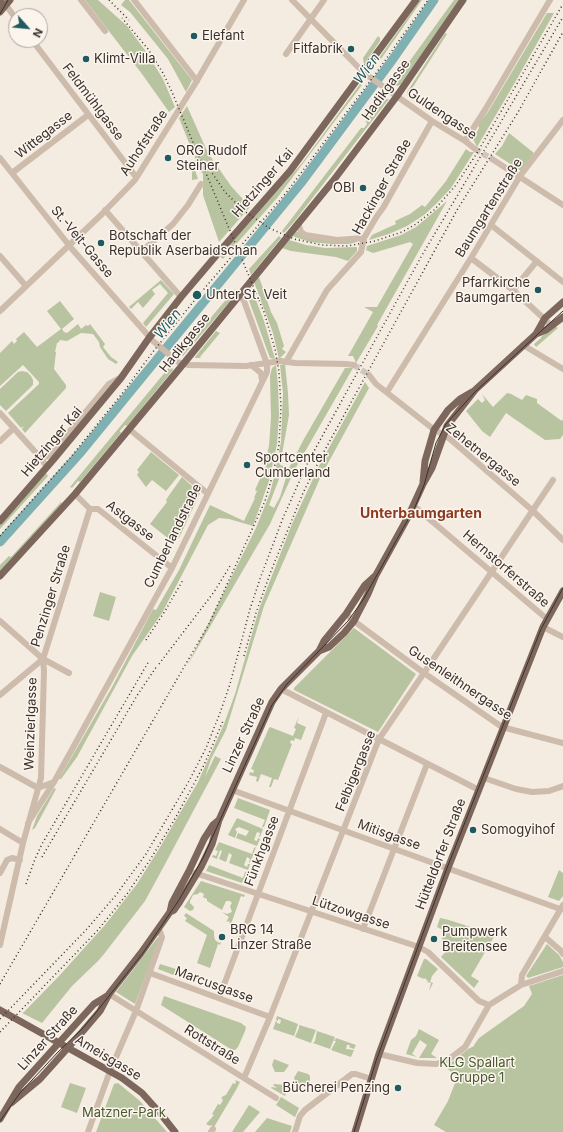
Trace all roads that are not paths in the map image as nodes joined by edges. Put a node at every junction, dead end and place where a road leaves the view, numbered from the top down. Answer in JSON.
{"nodes":[{"id":1,"x":81,"y":0,"type":"edge"},
{"id":2,"x":135,"y":0,"type":"edge"},
{"id":3,"x":244,"y":0,"type":"edge"},
{"id":4,"x":292,"y":0,"type":"edge"},
{"id":5,"x":324,"y":0,"type":"edge"},
{"id":6,"x":416,"y":0,"type":"edge"},
{"id":7,"x":463,"y":0,"type":"edge"},
{"id":8,"x":548,"y":1,"type":"edge"},
{"id":9,"x":311,"y":19,"type":"junction"},
{"id":10,"x":105,"y":32,"type":"dead end"},
{"id":11,"x":38,"y":48,"type":"edge"},
{"id":12,"x":286,"y":54,"type":"dead end"},
{"id":13,"x":366,"y":74,"type":"junction"},
{"id":14,"x":197,"y":81,"type":"junction"},
{"id":15,"x":395,"y":95,"type":"junction"},
{"id":16,"x":88,"y":115,"type":"junction"},
{"id":17,"x":563,"y":120,"type":"edge"},
{"id":18,"x":432,"y":121,"type":"junction"},
{"id":19,"x":465,"y":140,"type":"junction"},
{"id":20,"x":475,"y":149,"type":"tunnel mouth"},
{"id":21,"x":0,"y":158,"type":"edge"},
{"id":22,"x":492,"y":159,"type":"tunnel mouth"},
{"id":23,"x":12,"y":174,"type":"junction"},
{"id":24,"x":520,"y":176,"type":"junction"},
{"id":25,"x":136,"y":177,"type":"junction"},
{"id":26,"x":201,"y":184,"type":"dead end"},
{"id":27,"x":563,"y":205,"type":"edge"},
{"id":28,"x":105,"y":210,"type":"junction"},
{"id":29,"x":298,"y":223,"type":"junction"},
{"id":30,"x":491,"y":225,"type":"junction"},
{"id":31,"x":364,"y":238,"type":"junction"},
{"id":32,"x":69,"y":246,"type":"junction"},
{"id":33,"x":141,"y":252,"type":"junction"},
{"id":34,"x":0,"y":256,"type":"edge"},
{"id":35,"x":471,"y":258,"type":"junction"},
{"id":36,"x":536,"y":261,"type":"junction"},
{"id":37,"x":563,"y":282,"type":"edge"},
{"id":38,"x":26,"y":286,"type":"junction"},
{"id":39,"x":513,"y":290,"type":"junction"},
{"id":40,"x":241,"y":293,"type":"junction"},
{"id":41,"x":182,"y":297,"type":"junction"},
{"id":42,"x":563,"y":302,"type":"edge"},
{"id":43,"x":0,"y":311,"type":"edge"},
{"id":44,"x":563,"y":317,"type":"edge"},
{"id":45,"x":545,"y":318,"type":"junction"},
{"id":46,"x":552,"y":326,"type":"junction"},
{"id":47,"x":536,"y":334,"type":"junction"},
{"id":48,"x":152,"y":340,"type":"junction"},
{"id":49,"x":523,"y":346,"type":"junction"},
{"id":50,"x":286,"y":362,"type":"junction"},
{"id":51,"x":180,"y":363,"type":"junction"},
{"id":52,"x":267,"y":364,"type":"junction"},
{"id":53,"x":251,"y":365,"type":"junction"},
{"id":54,"x":354,"y":366,"type":"tunnel mouth"},
{"id":55,"x":563,"y":369,"type":"edge"},
{"id":56,"x":369,"y":375,"type":"tunnel mouth"},
{"id":57,"x":121,"y":378,"type":"junction"},
{"id":58,"x":262,"y":380,"type":"junction"},
{"id":59,"x":475,"y":390,"type":"junction"},
{"id":60,"x":387,"y":392,"type":"junction"},
{"id":61,"x":0,"y":413,"type":"edge"},
{"id":62,"x":14,"y":428,"type":"junction"},
{"id":63,"x":129,"y":429,"type":"junction"},
{"id":64,"x":434,"y":430,"type":"junction"},
{"id":65,"x":443,"y":435,"type":"junction"},
{"id":66,"x":0,"y":441,"type":"edge"},
{"id":67,"x":39,"y":456,"type":"junction"},
{"id":68,"x":47,"y":467,"type":"junction"},
{"id":69,"x":553,"y":480,"type":"dead end"},
{"id":70,"x":423,"y":484,"type":"junction"},
{"id":71,"x":208,"y":493,"type":"junction"},
{"id":72,"x":75,"y":494,"type":"junction"},
{"id":73,"x":414,"y":506,"type":"junction"},
{"id":74,"x":90,"y":509,"type":"junction"},
{"id":75,"x":532,"y":510,"type":"junction"},
{"id":76,"x":0,"y":522,"type":"edge"},
{"id":77,"x":563,"y":540,"type":"edge"},
{"id":78,"x":172,"y":568,"type":"junction"},
{"id":79,"x":492,"y":570,"type":"junction"},
{"id":80,"x":376,"y":575,"type":"junction"},
{"id":81,"x":0,"y":576,"type":"edge"},
{"id":82,"x":563,"y":590,"type":"edge"},
{"id":83,"x":346,"y":614,"type":"junction"},
{"id":84,"x":547,"y":619,"type":"junction"},
{"id":85,"x":0,"y":621,"type":"edge"},
{"id":86,"x":354,"y":621,"type":"junction"},
{"id":87,"x":543,"y":627,"type":"junction"},
{"id":88,"x":563,"y":637,"type":"edge"},
{"id":89,"x":319,"y":651,"type":"junction"},
{"id":90,"x":43,"y":659,"type":"junction"},
{"id":91,"x":69,"y":673,"type":"dead end"},
{"id":92,"x":424,"y":673,"type":"junction"},
{"id":93,"x":281,"y":689,"type":"junction"},
{"id":94,"x":0,"y":695,"type":"edge"},
{"id":95,"x":326,"y":713,"type":"junction"},
{"id":96,"x":504,"y":728,"type":"junction"},
{"id":97,"x":379,"y":739,"type":"junction"},
{"id":98,"x":563,"y":743,"type":"edge"},
{"id":99,"x":428,"y":764,"type":"junction"},
{"id":100,"x":0,"y":767,"type":"edge"},
{"id":101,"x":484,"y":778,"type":"junction"},
{"id":102,"x":54,"y":782,"type":"junction"},
{"id":103,"x":563,"y":786,"type":"edge"},
{"id":104,"x":38,"y":788,"type":"junction"},
{"id":105,"x":232,"y":790,"type":"junction"},
{"id":106,"x":479,"y":790,"type":"junction"},
{"id":107,"x":290,"y":811,"type":"junction"},
{"id":108,"x":219,"y":820,"type":"junction"},
{"id":109,"x":28,"y":823,"type":"junction"},
{"id":110,"x":0,"y":830,"type":"edge"},
{"id":111,"x":344,"y":830,"type":"junction"},
{"id":112,"x":23,"y":843,"type":"junction"},
{"id":113,"x":394,"y":848,"type":"junction"},
{"id":114,"x":20,"y":860,"type":"junction"},
{"id":115,"x":448,"y":868,"type":"junction"},
{"id":116,"x":189,"y":871,"type":"junction"},
{"id":117,"x":0,"y":873,"type":"edge"},
{"id":118,"x":198,"y":874,"type":"junction"},
{"id":119,"x":258,"y":894,"type":"junction"},
{"id":120,"x":562,"y":907,"type":"edge"},
{"id":121,"x":170,"y":912,"type":"junction"},
{"id":122,"x":312,"y":912,"type":"junction"},
{"id":123,"x":159,"y":929,"type":"junction"},
{"id":124,"x":363,"y":929,"type":"junction"},
{"id":125,"x":544,"y":937,"type":"junction"},
{"id":126,"x":0,"y":945,"type":"edge"},
{"id":127,"x":419,"y":947,"type":"junction"},
{"id":128,"x":563,"y":954,"type":"edge"},
{"id":129,"x":563,"y":971,"type":"edge"},
{"id":130,"x":150,"y":973,"type":"junction"},
{"id":131,"x":521,"y":985,"type":"junction"},
{"id":132,"x":109,"y":994,"type":"junction"},
{"id":133,"x":219,"y":998,"type":"junction"},
{"id":134,"x":489,"y":1006,"type":"junction"},
{"id":135,"x":0,"y":1010,"type":"edge"},
{"id":136,"x":136,"y":1011,"type":"junction"},
{"id":137,"x":270,"y":1017,"type":"junction"},
{"id":138,"x":60,"y":1043,"type":"junction"},
{"id":139,"x":67,"y":1047,"type":"junction"},
{"id":140,"x":380,"y":1054,"type":"junction"},
{"id":141,"x":110,"y":1071,"type":"junction"},
{"id":142,"x":244,"y":1078,"type":"junction"},
{"id":143,"x":371,"y":1079,"type":"junction"},
{"id":144,"x":276,"y":1098,"type":"dead end"},
{"id":145,"x":11,"y":1103,"type":"junction"},
{"id":146,"x":0,"y":1119,"type":"edge"},
{"id":147,"x":88,"y":1132,"type":"edge"},
{"id":148,"x":175,"y":1132,"type":"edge"},
{"id":149,"x":295,"y":1132,"type":"edge"},
{"id":150,"x":355,"y":1132,"type":"edge"}],
"edges":[{"from":1,"to":10,"type":"street"},
{"from":2,"to":14,"type":"street"},
{"from":3,"to":14,"type":"street","name":"Auhofstraße"},
{"from":4,"to":9,"type":"street","name":"Guldengasse"},
{"from":5,"to":9,"type":"street"},
{"from":6,"to":13,"type":"main road","name":"Hietzinger Kai"},
{"from":7,"to":15,"type":"main road","name":"Hadikgasse"},
{"from":8,"to":19,"type":"street"},
{"from":9,"to":12,"type":"street"},
{"from":9,"to":13,"type":"street","name":"Guldengasse"},
{"from":11,"to":16,"type":"street","name":"Feldmühlgasse"},
{"from":13,"to":15,"type":"street","name":"Guldengasse"},
{"from":13,"to":41,"type":"main road","name":"Hietzinger Kai"},
{"from":14,"to":25,"type":"street","name":"Auhofstraße"},
{"from":15,"to":18,"type":"street","name":"Guldengasse"},
{"from":15,"to":29,"type":"main road","name":"Hadikgasse"},
{"from":16,"to":23,"type":"street","name":"Wittegasse"},
{"from":16,"to":25,"type":"street","name":"Feldmühlgasse"},
{"from":17,"to":24,"type":"street","name":"Baumgartenstraße"},
{"from":18,"to":19,"type":"street","name":"Guldengasse"},
{"from":18,"to":31,"type":"street","name":"Hackinger Straße"},
{"from":19,"to":20,"type":"street","name":"Guldengasse"},
{"from":21,"to":23,"type":"street","name":"St.-Veit-Gasse"},
{"from":22,"to":24,"type":"street"},
{"from":23,"to":32,"type":"street","name":"St.-Veit-Gasse"},
{"from":24,"to":27,"type":"street"},
{"from":24,"to":30,"type":"street","name":"Baumgartenstraße"},
{"from":25,"to":28,"type":"street","name":"Auhofstraße"},
{"from":26,"to":33,"type":"street"},
{"from":28,"to":32,"type":"street","name":"Auhofstraße"},
{"from":28,"to":33,"type":"street"},
{"from":29,"to":31,"type":"street"},
{"from":29,"to":40,"type":"main road","name":"Hadikgasse"},
{"from":30,"to":35,"type":"street","name":"Baumgartenstraße"},
{"from":30,"to":36,"type":"street"},
{"from":31,"to":50,"type":"street","name":"Hackinger Straße"},
{"from":32,"to":38,"type":"street","name":"Auhofstraße"},
{"from":32,"to":48,"type":"street","name":"St.-Veit-Gasse"},
{"from":33,"to":41,"type":"street"},
{"from":34,"to":38,"type":"street"},
{"from":35,"to":39,"type":"street"},
{"from":35,"to":60,"type":"street","name":"Baumgartenstraße"},
{"from":36,"to":37,"type":"street"},
{"from":36,"to":39,"type":"street"},
{"from":38,"to":43,"type":"street","name":"Auhofstraße"},
{"from":39,"to":45,"type":"street"},
{"from":40,"to":51,"type":"main road","name":"Hadikgasse"},
{"from":40,"to":52,"type":"street"},
{"from":41,"to":48,"type":"main road","name":"Hietzinger Kai"},
{"from":42,"to":45,"type":"main road","name":"Linzer Straße"},
{"from":44,"to":46,"type":"main road","name":"Linzer Straße"},
{"from":45,"to":46,"type":"street"},
{"from":45,"to":47,"type":"main road","name":"Linzer Straße"},
{"from":46,"to":47,"type":"main road","name":"Linzer Straße"},
{"from":47,"to":49,"type":"main road","name":"Linzer Straße"},
{"from":48,"to":51,"type":"street","name":"St.-Veit-Gasse"},
{"from":48,"to":57,"type":"main road","name":"Hietzinger Kai"},
{"from":49,"to":55,"type":"street"},
{"from":49,"to":59,"type":"main road","name":"Linzer Straße"},
{"from":50,"to":52,"type":"street"},
{"from":50,"to":54,"type":"street"},
{"from":51,"to":53,"type":"street"},
{"from":51,"to":63,"type":"main road","name":"Hadikgasse"},
{"from":52,"to":53,"type":"street"},
{"from":52,"to":58,"type":"street","name":"Cumberlandstraße"},
{"from":53,"to":58,"type":"street"},
{"from":56,"to":60,"type":"street","name":"Zehetnergasse"},
{"from":57,"to":67,"type":"street","name":"Hietzinger Kai"},
{"from":57,"to":68,"type":"main road","name":"Hietzinger Kai"},
{"from":58,"to":71,"type":"street","name":"Cumberlandstraße"},
{"from":59,"to":64,"type":"main road","name":"Linzer Straße"},
{"from":59,"to":65,"type":"main road","name":"Linzer Straße"},
{"from":60,"to":64,"type":"street","name":"Zehetnergasse"},
{"from":61,"to":62,"type":"street"},
{"from":62,"to":66,"type":"street"},
{"from":62,"to":67,"type":"street"},
{"from":63,"to":71,"type":"street"},
{"from":63,"to":72,"type":"main road","name":"Hadikgasse"},
{"from":64,"to":65,"type":"street","name":"Zehetnergasse"},
{"from":64,"to":70,"type":"main road","name":"Linzer Straße"},
{"from":65,"to":70,"type":"main road","name":"Linzer Straße"},
{"from":65,"to":75,"type":"street","name":"Zehetnergasse"},
{"from":67,"to":68,"type":"street"},
{"from":68,"to":76,"type":"main road","name":"Hietzinger Kai"},
{"from":69,"to":75,"type":"street","name":"Felbigergasse"},
{"from":70,"to":73,"type":"main road","name":"Linzer Straße"},
{"from":71,"to":78,"type":"street","name":"Cumberlandstraße"},
{"from":72,"to":74,"type":"street","name":"Astgasse"},
{"from":72,"to":81,"type":"main road","name":"Hadikgasse"},
{"from":73,"to":79,"type":"street","name":"Hernstorferstraße"},
{"from":73,"to":80,"type":"main road","name":"Linzer Straße"},
{"from":74,"to":78,"type":"street","name":"Astgasse"},
{"from":74,"to":90,"type":"street","name":"Penzinger Straße"},
{"from":75,"to":77,"type":"street","name":"Zehetnergasse"},
{"from":75,"to":79,"type":"street","name":"Felbigergasse"},
{"from":78,"to":102,"type":"street","name":"Cumberlandstraße"},
{"from":79,"to":84,"type":"street","name":"Hernstorferstraße"},
{"from":79,"to":92,"type":"street","name":"Felbigergasse"},
{"from":80,"to":83,"type":"main road","name":"Linzer Straße"},
{"from":80,"to":86,"type":"main road","name":"Linzer Straße"},
{"from":82,"to":84,"type":"main road","name":"Hütteldorfer Straße"},
{"from":83,"to":86,"type":"street","name":"Gusenleithnergasse"},
{"from":83,"to":89,"type":"main road","name":"Linzer Straße"},
{"from":84,"to":87,"type":"main road","name":"Hütteldorfer Straße"},
{"from":85,"to":90,"type":"street"},
{"from":86,"to":89,"type":"main road","name":"Linzer Straße"},
{"from":86,"to":92,"type":"street","name":"Gusenleithnergasse"},
{"from":87,"to":88,"type":"street","name":"Hernstorferstraße"},
{"from":87,"to":96,"type":"main road","name":"Hütteldorfer Straße"},
{"from":89,"to":93,"type":"main road","name":"Linzer Straße"},
{"from":90,"to":91,"type":"street"},
{"from":90,"to":94,"type":"street","name":"Penzinger Straße"},
{"from":90,"to":104,"type":"street","name":"Weinzierlgasse"},
{"from":92,"to":96,"type":"street","name":"Gusenleithnergasse"},
{"from":92,"to":97,"type":"street","name":"Felbigergasse"},
{"from":93,"to":95,"type":"street"},
{"from":93,"to":105,"type":"main road","name":"Linzer Straße"},
{"from":95,"to":97,"type":"street"},
{"from":95,"to":107,"type":"street","name":"Fünkhgasse"},
{"from":96,"to":98,"type":"street","name":"Gusenleithnergasse"},
{"from":96,"to":101,"type":"main road","name":"Hütteldorfer Straße"},
{"from":97,"to":99,"type":"street"},
{"from":97,"to":111,"type":"street","name":"Felbigergasse"},
{"from":99,"to":106,"type":"street"},
{"from":99,"to":113,"type":"street"},
{"from":100,"to":104,"type":"street"},
{"from":101,"to":103,"type":"street"},
{"from":101,"to":106,"type":"main road","name":"Hütteldorfer Straße"},
{"from":102,"to":104,"type":"street"},
{"from":102,"to":109,"type":"street","name":"Cumberlandstraße"},
{"from":104,"to":109,"type":"street","name":"Cumberlandstraße"},
{"from":105,"to":107,"type":"street","name":"Mitisgasse"},
{"from":105,"to":108,"type":"main road","name":"Linzer Straße"},
{"from":106,"to":115,"type":"main road","name":"Hütteldorfer Straße"},
{"from":107,"to":111,"type":"street","name":"Mitisgasse"},
{"from":107,"to":119,"type":"street","name":"Fünkhgasse"},
{"from":108,"to":116,"type":"main road","name":"Linzer Straße"},
{"from":108,"to":118,"type":"main road","name":"Linzer Straße"},
{"from":109,"to":112,"type":"street","name":"Cumberlandstraße"},
{"from":110,"to":112,"type":"street"},
{"from":111,"to":113,"type":"street","name":"Mitisgasse"},
{"from":111,"to":122,"type":"street","name":"Felbigergasse"},
{"from":112,"to":114,"type":"street","name":"Cumberlandstraße"},
{"from":113,"to":115,"type":"street","name":"Mitisgasse"},
{"from":113,"to":124,"type":"street"},
{"from":114,"to":117,"type":"street"},
{"from":114,"to":126,"type":"street","name":"Cumberlandstraße"},
{"from":115,"to":120,"type":"street","name":"Mitisgasse"},
{"from":115,"to":127,"type":"main road","name":"Hütteldorfer Straße"},
{"from":116,"to":118,"type":"street","name":"Lützowgasse"},
{"from":116,"to":121,"type":"main road","name":"Linzer Straße"},
{"from":118,"to":119,"type":"street","name":"Lützowgasse"},
{"from":118,"to":121,"type":"main road","name":"Linzer Straße"},
{"from":119,"to":122,"type":"street","name":"Lützowgasse"},
{"from":119,"to":133,"type":"street","name":"Fünkhgasse"},
{"from":120,"to":125,"type":"street"},
{"from":121,"to":123,"type":"main road","name":"Linzer Straße"},
{"from":122,"to":124,"type":"street","name":"Lützowgasse"},
{"from":122,"to":137,"type":"street","name":"Felbigergasse"},
{"from":123,"to":130,"type":"street"},
{"from":123,"to":132,"type":"main road","name":"Linzer Straße"},
{"from":124,"to":127,"type":"street","name":"Lützowgasse"},
{"from":125,"to":128,"type":"street"},
{"from":125,"to":131,"type":"street"},
{"from":127,"to":134,"type":"street","name":"Lützowgasse"},
{"from":127,"to":140,"type":"main road","name":"Hütteldorfer Straße"},
{"from":129,"to":131,"type":"street"},
{"from":130,"to":133,"type":"street","name":"Marcusgasse"},
{"from":130,"to":136,"type":"street"},
{"from":131,"to":134,"type":"street"},
{"from":132,"to":136,"type":"street"},
{"from":132,"to":138,"type":"main road","name":"Linzer Straße"},
{"from":132,"to":139,"type":"main road","name":"Linzer Straße"},
{"from":133,"to":137,"type":"street","name":"Marcusgasse"},
{"from":134,"to":140,"type":"street"},
{"from":135,"to":138,"type":"main road","name":"Ameisgasse"},
{"from":136,"to":141,"type":"street"},
{"from":136,"to":142,"type":"street","name":"Rottstraße"},
{"from":137,"to":142,"type":"street","name":"Felbigergasse"},
{"from":138,"to":139,"type":"main road","name":"Ameisgasse"},
{"from":138,"to":145,"type":"main road","name":"Linzer Straße"},
{"from":139,"to":141,"type":"main road","name":"Ameisgasse"},
{"from":139,"to":145,"type":"main road","name":"Linzer Straße"},
{"from":140,"to":143,"type":"main road","name":"Hütteldorfer Straße"},
{"from":141,"to":147,"type":"street"},
{"from":141,"to":148,"type":"main road","name":"Ameisgasse"},
{"from":142,"to":144,"type":"street","name":"Rottstraße"},
{"from":143,"to":149,"type":"street"},
{"from":143,"to":150,"type":"main road","name":"Hütteldorfer Straße"},
{"from":145,"to":146,"type":"main road","name":"Linzer Straße"}]}
